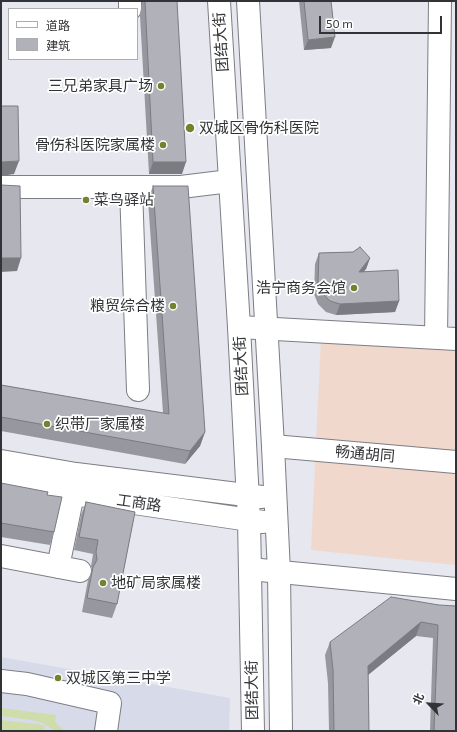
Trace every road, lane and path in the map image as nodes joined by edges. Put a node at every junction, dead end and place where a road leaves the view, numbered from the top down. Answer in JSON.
{"nodes":[{"id":1,"x":219,"y":1,"type":"edge"},
{"id":2,"x":248,"y":1,"type":"edge"},
{"id":3,"x":440,"y":1,"type":"edge"},
{"id":4,"x":230,"y":181,"type":"junction"},
{"id":5,"x":1,"y":187,"type":"edge"},
{"id":6,"x":131,"y":188,"type":"junction"},
{"id":7,"x":239,"y":327,"type":"junction"},
{"id":8,"x":268,"y":329,"type":"junction"},
{"id":9,"x":446,"y":339,"type":"edge"},
{"id":10,"x":138,"y":390,"type":"dead end"},
{"id":11,"x":274,"y":446,"type":"junction"},
{"id":12,"x":1,"y":461,"type":"edge"},
{"id":13,"x":456,"y":462,"type":"edge"},
{"id":14,"x":1,"y":481,"type":"edge"},
{"id":15,"x":73,"y":494,"type":"junction"},
{"id":16,"x":248,"y":495,"type":"junction"},
{"id":17,"x":276,"y":498,"type":"junction"},
{"id":18,"x":249,"y":520,"type":"junction"},
{"id":19,"x":277,"y":524,"type":"junction"},
{"id":20,"x":1,"y":556,"type":"edge"},
{"id":21,"x":58,"y":567,"type":"junction"},
{"id":22,"x":250,"y":569,"type":"junction"},
{"id":23,"x":80,"y":571,"type":"dead end"},
{"id":24,"x":279,"y":572,"type":"junction"},
{"id":25,"x":456,"y":589,"type":"edge"},
{"id":26,"x":1,"y":681,"type":"edge"},
{"id":27,"x":106,"y":731,"type":"edge"},
{"id":28,"x":253,"y":731,"type":"edge"},
{"id":29,"x":281,"y":731,"type":"edge"}],
"edges":[{"from":1,"to":4,"type":"main road","name":"团结大街"},
{"from":2,"to":8,"type":"main road","name":"团结大街"},
{"from":3,"to":9,"type":"main road"},
{"from":4,"to":6,"type":"main road"},
{"from":4,"to":7,"type":"main road","name":"团结大街"},
{"from":5,"to":6,"type":"main road"},
{"from":6,"to":10,"type":"main road"},
{"from":7,"to":8,"type":"main road"},
{"from":7,"to":16,"type":"main road","name":"团结大街"},
{"from":8,"to":9,"type":"main road"},
{"from":8,"to":11,"type":"main road","name":"团结大街"},
{"from":11,"to":13,"type":"main road","name":"畅通胡同"},
{"from":11,"to":17,"type":"main road","name":"团结大街"},
{"from":12,"to":16,"type":"main road","name":"工商路"},
{"from":14,"to":15,"type":"main road","name":"工商路"},
{"from":15,"to":18,"type":"main road","name":"工商路"},
{"from":15,"to":21,"type":"main road"},
{"from":16,"to":17,"type":"main road","name":"工商路"},
{"from":16,"to":18,"type":"main road","name":"团结大街"},
{"from":17,"to":19,"type":"main road","name":"团结大街"},
{"from":18,"to":19,"type":"main road","name":"工商路"},
{"from":18,"to":22,"type":"main road","name":"团结大街"},
{"from":19,"to":24,"type":"main road","name":"团结大街"},
{"from":20,"to":21,"type":"main road"},
{"from":21,"to":23,"type":"main road"},
{"from":22,"to":24,"type":"main road"},
{"from":22,"to":28,"type":"main road","name":"团结大街"},
{"from":24,"to":25,"type":"main road"},
{"from":24,"to":29,"type":"main road","name":"团结大街"},
{"from":26,"to":27,"type":"main road"}]}
